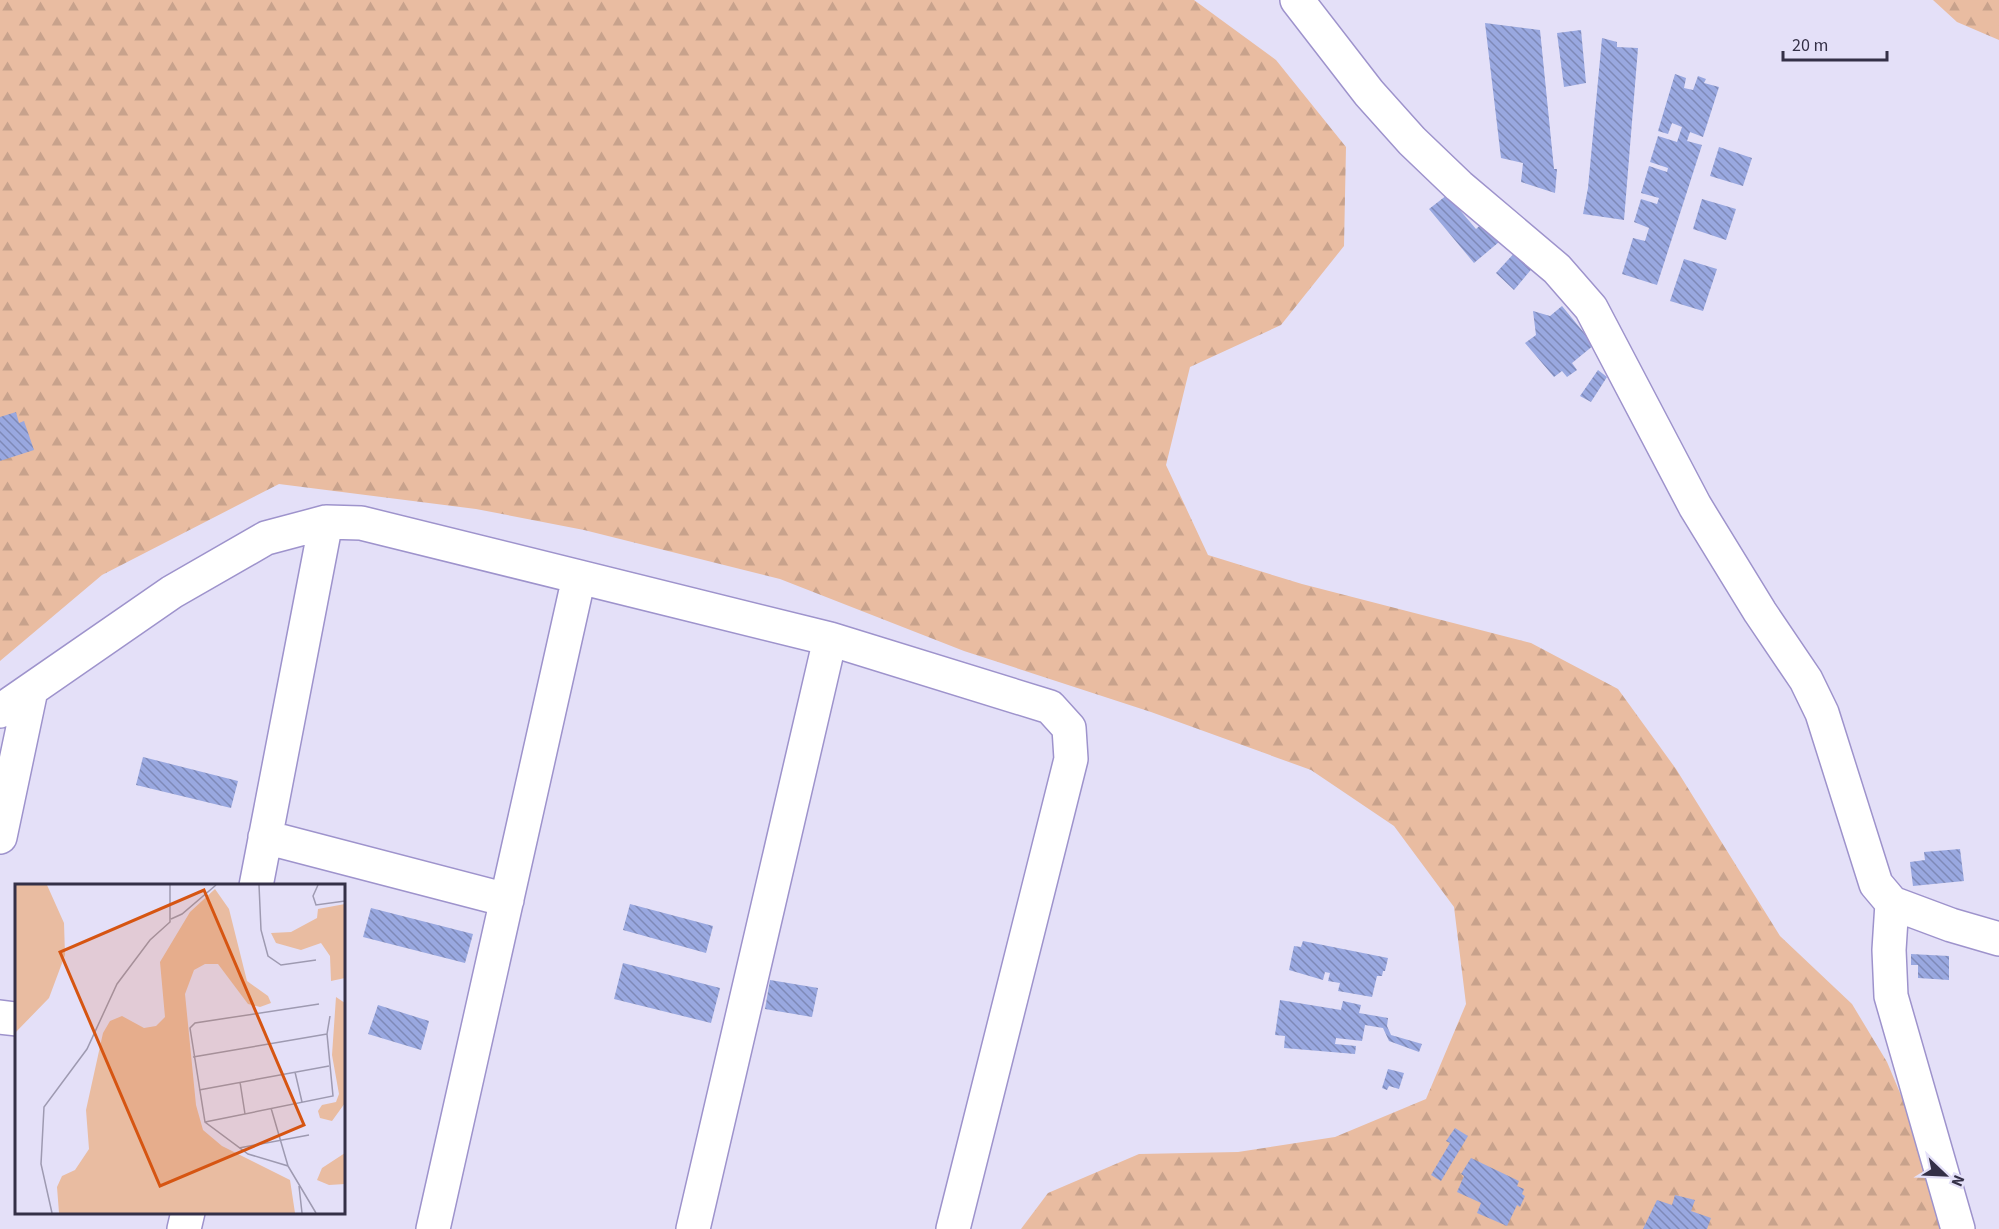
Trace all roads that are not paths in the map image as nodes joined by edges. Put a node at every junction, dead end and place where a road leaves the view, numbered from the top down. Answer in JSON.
{"nodes":[{"id":1,"x":1297,"y":0,"type":"edge"},
{"id":2,"x":326,"y":522,"type":"junction"},
{"id":3,"x":579,"y":577,"type":"junction"},
{"id":4,"x":830,"y":639,"type":"junction"},
{"id":5,"x":32,"y":690,"type":"junction"},
{"id":6,"x":0,"y":711,"type":"edge"},
{"id":7,"x":0,"y":837,"type":"edge"},
{"id":8,"x":266,"y":837,"type":"junction"},
{"id":9,"x":256,"y":884,"type":"edge"},
{"id":10,"x":507,"y":900,"type":"junction"},
{"id":11,"x":1892,"y":903,"type":"junction"},
{"id":12,"x":1999,"y":939,"type":"edge"},
{"id":13,"x":0,"y":1017,"type":"edge"},
{"id":14,"x":15,"y":1019,"type":"edge"},
{"id":15,"x":188,"y":1214,"type":"edge"},
{"id":16,"x":184,"y":1229,"type":"edge"},
{"id":17,"x":433,"y":1229,"type":"edge"},
{"id":18,"x":693,"y":1229,"type":"edge"},
{"id":19,"x":953,"y":1229,"type":"edge"},
{"id":20,"x":1958,"y":1229,"type":"edge"}],
"edges":[{"from":1,"to":11,"type":"street"},
{"from":2,"to":3,"type":"street"},
{"from":2,"to":5,"type":"street"},
{"from":2,"to":8,"type":"street"},
{"from":3,"to":4,"type":"street"},
{"from":3,"to":10,"type":"street"},
{"from":4,"to":18,"type":"street"},
{"from":4,"to":19,"type":"street"},
{"from":5,"to":6,"type":"street"},
{"from":5,"to":7,"type":"street"},
{"from":8,"to":9,"type":"street"},
{"from":8,"to":10,"type":"street"},
{"from":10,"to":17,"type":"street"},
{"from":11,"to":12,"type":"street"},
{"from":11,"to":20,"type":"street"},
{"from":13,"to":14,"type":"street"},
{"from":15,"to":16,"type":"street"}]}
